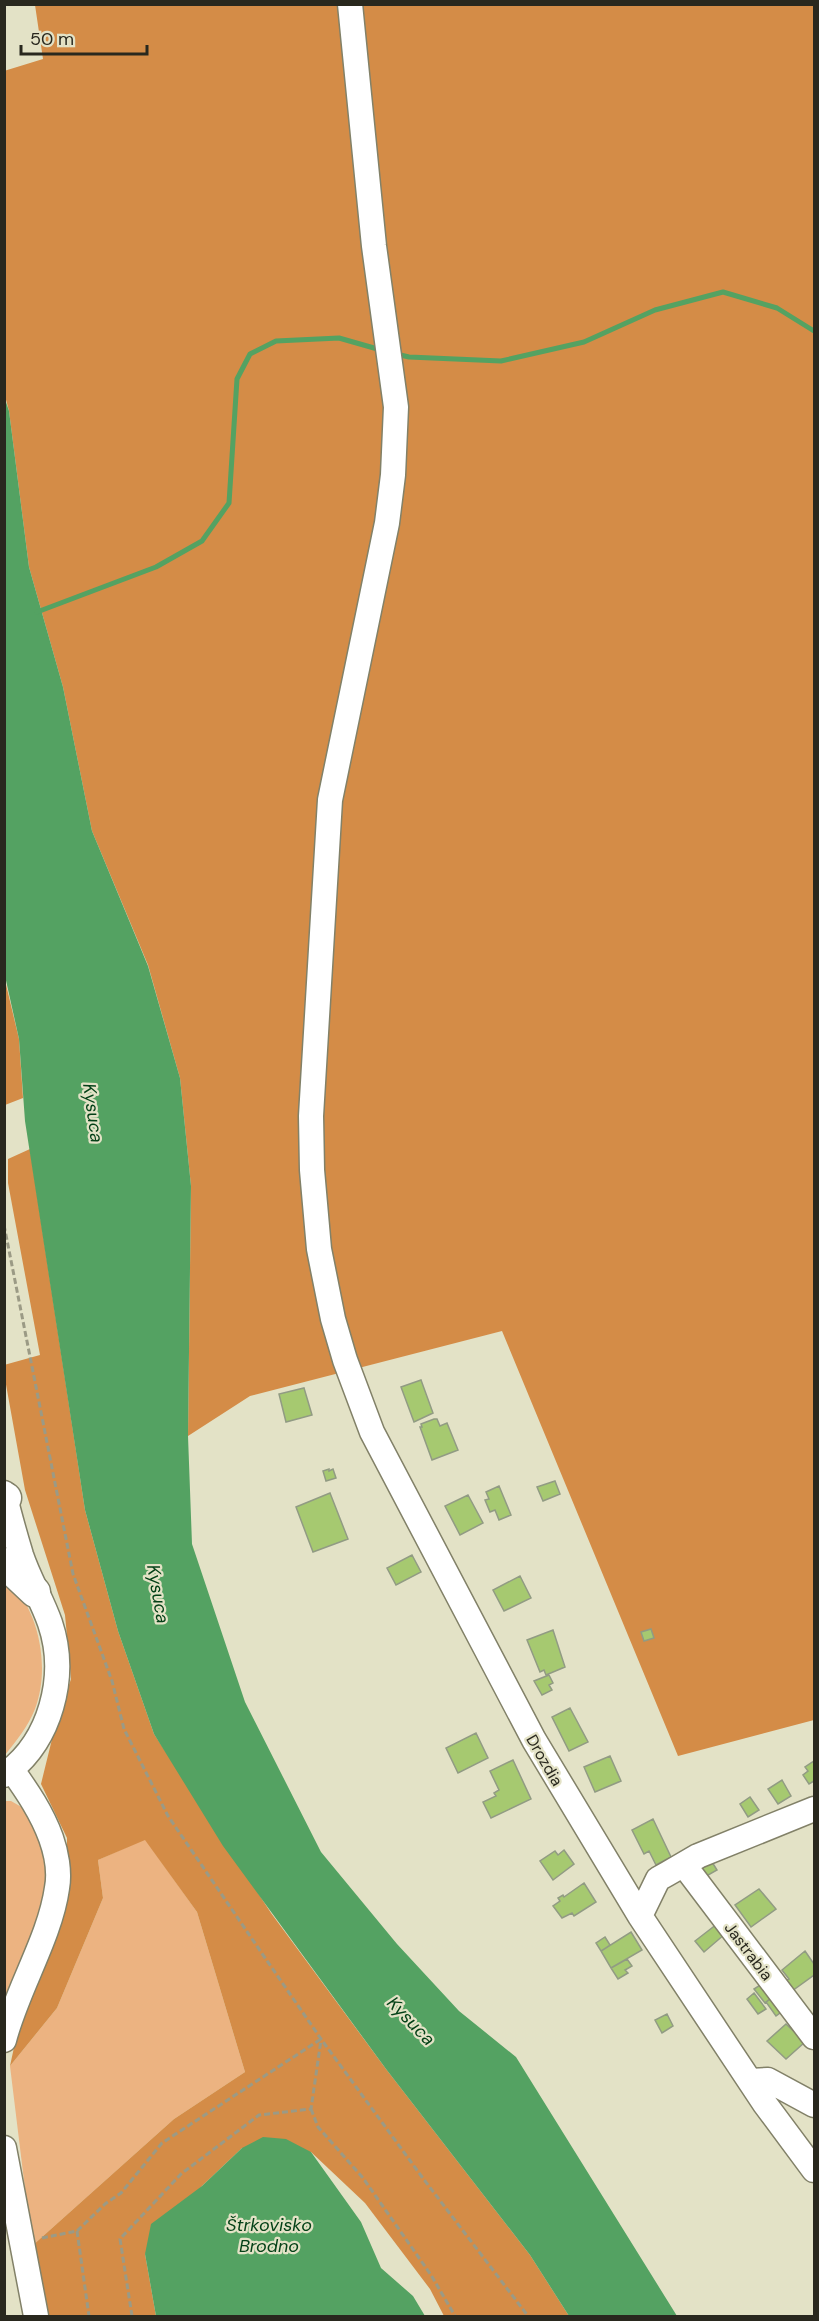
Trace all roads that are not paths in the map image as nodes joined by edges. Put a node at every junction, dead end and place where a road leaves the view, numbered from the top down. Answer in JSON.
{"nodes":[{"id":1,"x":350,"y":4,"type":"edge"},
{"id":2,"x":5,"y":1497,"type":"edge"},
{"id":3,"x":4,"y":1563,"type":"edge"},
{"id":4,"x":35,"y":1592,"type":"junction"},
{"id":5,"x":8,"y":1772,"type":"edge"},
{"id":6,"x":814,"y":1809,"type":"edge"},
{"id":7,"x":684,"y":1865,"type":"junction"},
{"id":8,"x":640,"y":1916,"type":"junction"},
{"id":9,"x":814,"y":2037,"type":"edge"},
{"id":10,"x":4,"y":2040,"type":"edge"},
{"id":11,"x":750,"y":2081,"type":"junction"},
{"id":12,"x":814,"y":2105,"type":"edge"},
{"id":13,"x":4,"y":2148,"type":"edge"},
{"id":14,"x":814,"y":2170,"type":"edge"},
{"id":15,"x":36,"y":2316,"type":"edge"}],
"edges":[{"from":1,"to":8,"type":"street","name":"Drozdia"},
{"from":2,"to":4,"type":"street"},
{"from":3,"to":4,"type":"main road"},
{"from":4,"to":5,"type":"street"},
{"from":5,"to":10,"type":"street"},
{"from":6,"to":7,"type":"street"},
{"from":7,"to":8,"type":"street"},
{"from":7,"to":9,"type":"street","name":"Jastrabia"},
{"from":8,"to":11,"type":"street","name":"Drozdia"},
{"from":11,"to":12,"type":"street"},
{"from":11,"to":14,"type":"street","name":"Drozdia"},
{"from":13,"to":15,"type":"street"}]}
